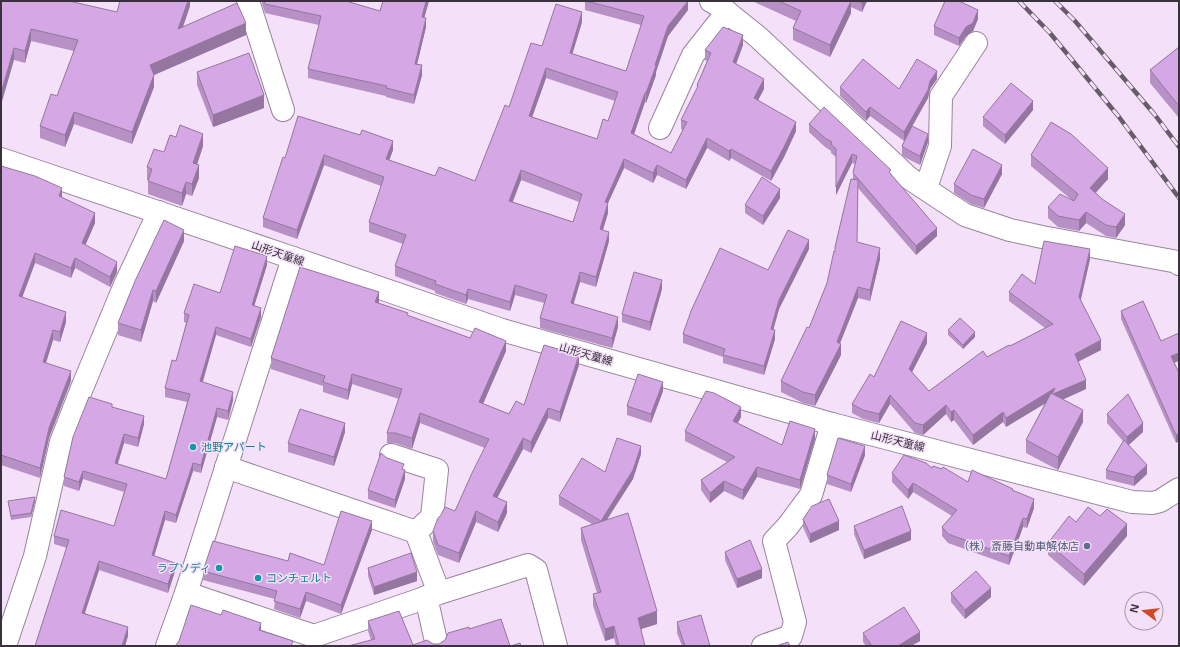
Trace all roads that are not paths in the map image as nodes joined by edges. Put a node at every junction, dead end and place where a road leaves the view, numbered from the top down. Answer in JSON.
{"nodes":[{"id":1,"x":248,"y":1,"type":"edge"},
{"id":2,"x":719,"y":7,"type":"edge"},
{"id":3,"x":976,"y":43,"type":"dead end"},
{"id":4,"x":283,"y":110,"type":"dead end"},
{"id":5,"x":660,"y":128,"type":"dead end"},
{"id":6,"x":1,"y":159,"type":"edge"},
{"id":7,"x":926,"y":188,"type":"junction"},
{"id":8,"x":159,"y":212,"type":"junction"},
{"id":9,"x":293,"y":258,"type":"junction"},
{"id":10,"x":1179,"y":264,"type":"edge"},
{"id":11,"x":832,"y":424,"type":"junction"},
{"id":12,"x":391,"y":455,"type":"dead end"},
{"id":13,"x":226,"y":467,"type":"junction"},
{"id":14,"x":1179,"y":489,"type":"edge"},
{"id":15,"x":416,"y":532,"type":"junction"},
{"id":16,"x":186,"y":593,"type":"junction"},
{"id":17,"x":433,"y":595,"type":"junction"},
{"id":18,"x":436,"y":641,"type":"dead end"},
{"id":19,"x":5,"y":646,"type":"edge"},
{"id":20,"x":167,"y":646,"type":"edge"},
{"id":21,"x":556,"y":646,"type":"edge"},
{"id":22,"x":763,"y":646,"type":"edge"}],
"edges":[{"from":1,"to":4,"type":"main road"},
{"from":2,"to":5,"type":"main road"},
{"from":2,"to":7,"type":"main road"},
{"from":3,"to":7,"type":"main road"},
{"from":6,"to":8,"type":"main road","name":"山形天童線"},
{"from":7,"to":10,"type":"main road"},
{"from":8,"to":9,"type":"main road","name":"山形天童線"},
{"from":8,"to":19,"type":"main road"},
{"from":9,"to":11,"type":"main road","name":"山形天童線"},
{"from":9,"to":13,"type":"main road"},
{"from":11,"to":14,"type":"main road","name":"山形天童線"},
{"from":11,"to":22,"type":"main road"},
{"from":12,"to":15,"type":"main road"},
{"from":13,"to":15,"type":"main road"},
{"from":13,"to":16,"type":"main road"},
{"from":15,"to":17,"type":"main road"},
{"from":16,"to":17,"type":"main road"},
{"from":16,"to":20,"type":"main road"},
{"from":17,"to":18,"type":"main road"},
{"from":17,"to":21,"type":"main road"}]}
